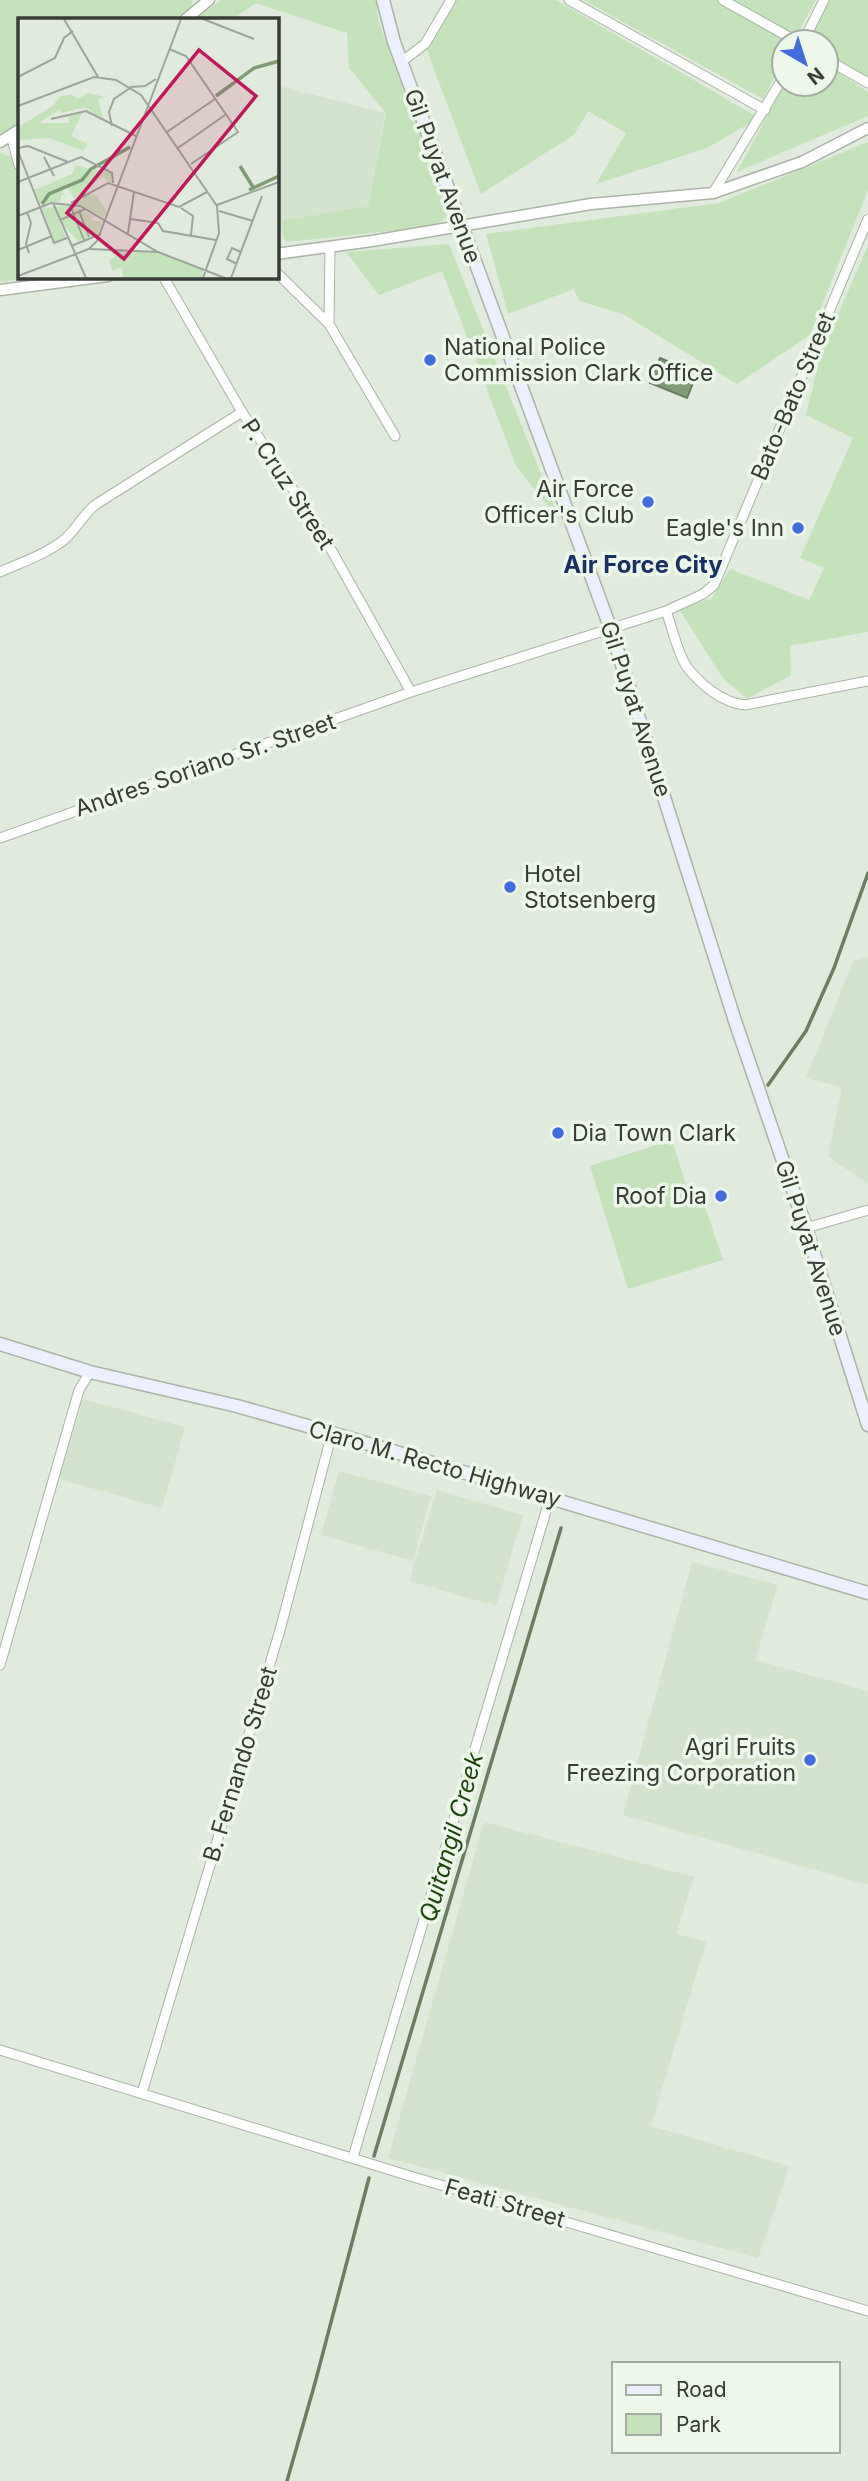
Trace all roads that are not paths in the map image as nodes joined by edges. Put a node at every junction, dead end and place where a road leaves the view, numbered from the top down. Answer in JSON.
{"nodes":[{"id":1,"x":209,"y":0,"type":"edge"},
{"id":2,"x":383,"y":0,"type":"edge"},
{"id":3,"x":452,"y":0,"type":"edge"},
{"id":4,"x":569,"y":0,"type":"edge"},
{"id":5,"x":723,"y":0,"type":"edge"},
{"id":6,"x":824,"y":0,"type":"edge"},
{"id":7,"x":187,"y":18,"type":"edge"},
{"id":8,"x":774,"y":28,"type":"edge"},
{"id":9,"x":808,"y":28,"type":"edge"},
{"id":10,"x":401,"y":62,"type":"junction"},
{"id":11,"x":840,"y":66,"type":"edge"},
{"id":12,"x":868,"y":83,"type":"edge"},
{"id":13,"x":772,"y":98,"type":"edge"},
{"id":14,"x":765,"y":110,"type":"junction"},
{"id":15,"x":868,"y":128,"type":"edge"},
{"id":16,"x":15,"y":133,"type":"edge"},
{"id":17,"x":0,"y":142,"type":"edge"},
{"id":18,"x":18,"y":157,"type":"edge"},
{"id":19,"x":713,"y":193,"type":"junction"},
{"id":20,"x":868,"y":219,"type":"edge"},
{"id":21,"x":462,"y":226,"type":"junction"},
{"id":22,"x":330,"y":247,"type":"junction"},
{"id":23,"x":278,"y":254,"type":"edge"},
{"id":24,"x":278,"y":274,"type":"edge"},
{"id":25,"x":164,"y":278,"type":"edge"},
{"id":26,"x":62,"y":279,"type":"edge"},
{"id":27,"x":0,"y":290,"type":"edge"},
{"id":28,"x":329,"y":324,"type":"junction"},
{"id":29,"x":242,"y":412,"type":"junction"},
{"id":30,"x":395,"y":436,"type":"dead end"},
{"id":31,"x":0,"y":572,"type":"edge"},
{"id":32,"x":666,"y":611,"type":"junction"},
{"id":33,"x":610,"y":628,"type":"junction"},
{"id":34,"x":868,"y":681,"type":"edge"},
{"id":35,"x":411,"y":692,"type":"junction"},
{"id":36,"x":0,"y":838,"type":"edge"},
{"id":37,"x":868,"y":1210,"type":"edge"},
{"id":38,"x":806,"y":1228,"type":"junction"},
{"id":39,"x":0,"y":1344,"type":"edge"},
{"id":40,"x":90,"y":1372,"type":"junction"},
{"id":41,"x":868,"y":1425,"type":"edge"},
{"id":42,"x":332,"y":1433,"type":"junction"},
{"id":43,"x":550,"y":1498,"type":"junction"},
{"id":44,"x":868,"y":1593,"type":"edge"},
{"id":45,"x":0,"y":1665,"type":"edge"},
{"id":46,"x":0,"y":2050,"type":"edge"},
{"id":47,"x":142,"y":2093,"type":"junction"},
{"id":48,"x":353,"y":2157,"type":"junction"},
{"id":49,"x":868,"y":2311,"type":"edge"}],
"edges":[{"from":1,"to":7,"type":"street"},
{"from":2,"to":10,"type":"main road","name":"Gil Puyat Avenue"},
{"from":3,"to":10,"type":"street"},
{"from":4,"to":14,"type":"street"},
{"from":5,"to":8,"type":"street"},
{"from":6,"to":9,"type":"street"},
{"from":10,"to":21,"type":"main road","name":"Gil Puyat Avenue"},
{"from":11,"to":12,"type":"street"},
{"from":13,"to":14,"type":"street"},
{"from":14,"to":19,"type":"street"},
{"from":15,"to":19,"type":"street"},
{"from":16,"to":17,"type":"street"},
{"from":16,"to":18,"type":"street"},
{"from":19,"to":21,"type":"street"},
{"from":20,"to":32,"type":"street","name":"Bato-Bato Street"},
{"from":21,"to":22,"type":"street"},
{"from":21,"to":33,"type":"main road","name":"Gil Puyat Avenue"},
{"from":22,"to":23,"type":"street"},
{"from":22,"to":28,"type":"street"},
{"from":24,"to":28,"type":"street"},
{"from":25,"to":29,"type":"street","name":"P. Cruz Street"},
{"from":26,"to":27,"type":"street"},
{"from":28,"to":30,"type":"street"},
{"from":29,"to":31,"type":"street"},
{"from":29,"to":35,"type":"street","name":"P. Cruz Street"},
{"from":32,"to":33,"type":"street","name":"Bato-Bato Street"},
{"from":32,"to":34,"type":"street"},
{"from":33,"to":35,"type":"street","name":"Andres Soriano Sr. Street"},
{"from":33,"to":38,"type":"main road","name":"Gil Puyat Avenue"},
{"from":35,"to":36,"type":"street","name":"Andres Soriano Sr. Street"},
{"from":37,"to":38,"type":"street"},
{"from":38,"to":41,"type":"main road","name":"Gil Puyat Avenue"},
{"from":39,"to":40,"type":"main road","name":"Claro M. Recto Highway"},
{"from":40,"to":42,"type":"main road","name":"Claro M. Recto Highway"},
{"from":40,"to":45,"type":"street"},
{"from":42,"to":43,"type":"main road","name":"Claro M. Recto Highway"},
{"from":42,"to":47,"type":"street","name":"B. Fernando Street"},
{"from":43,"to":44,"type":"main road","name":"Claro M. Recto Highway"},
{"from":43,"to":48,"type":"street"},
{"from":46,"to":47,"type":"street","name":"Feati Street"},
{"from":47,"to":48,"type":"street","name":"Feati Street"},
{"from":48,"to":49,"type":"street","name":"Feati Street"}]}
